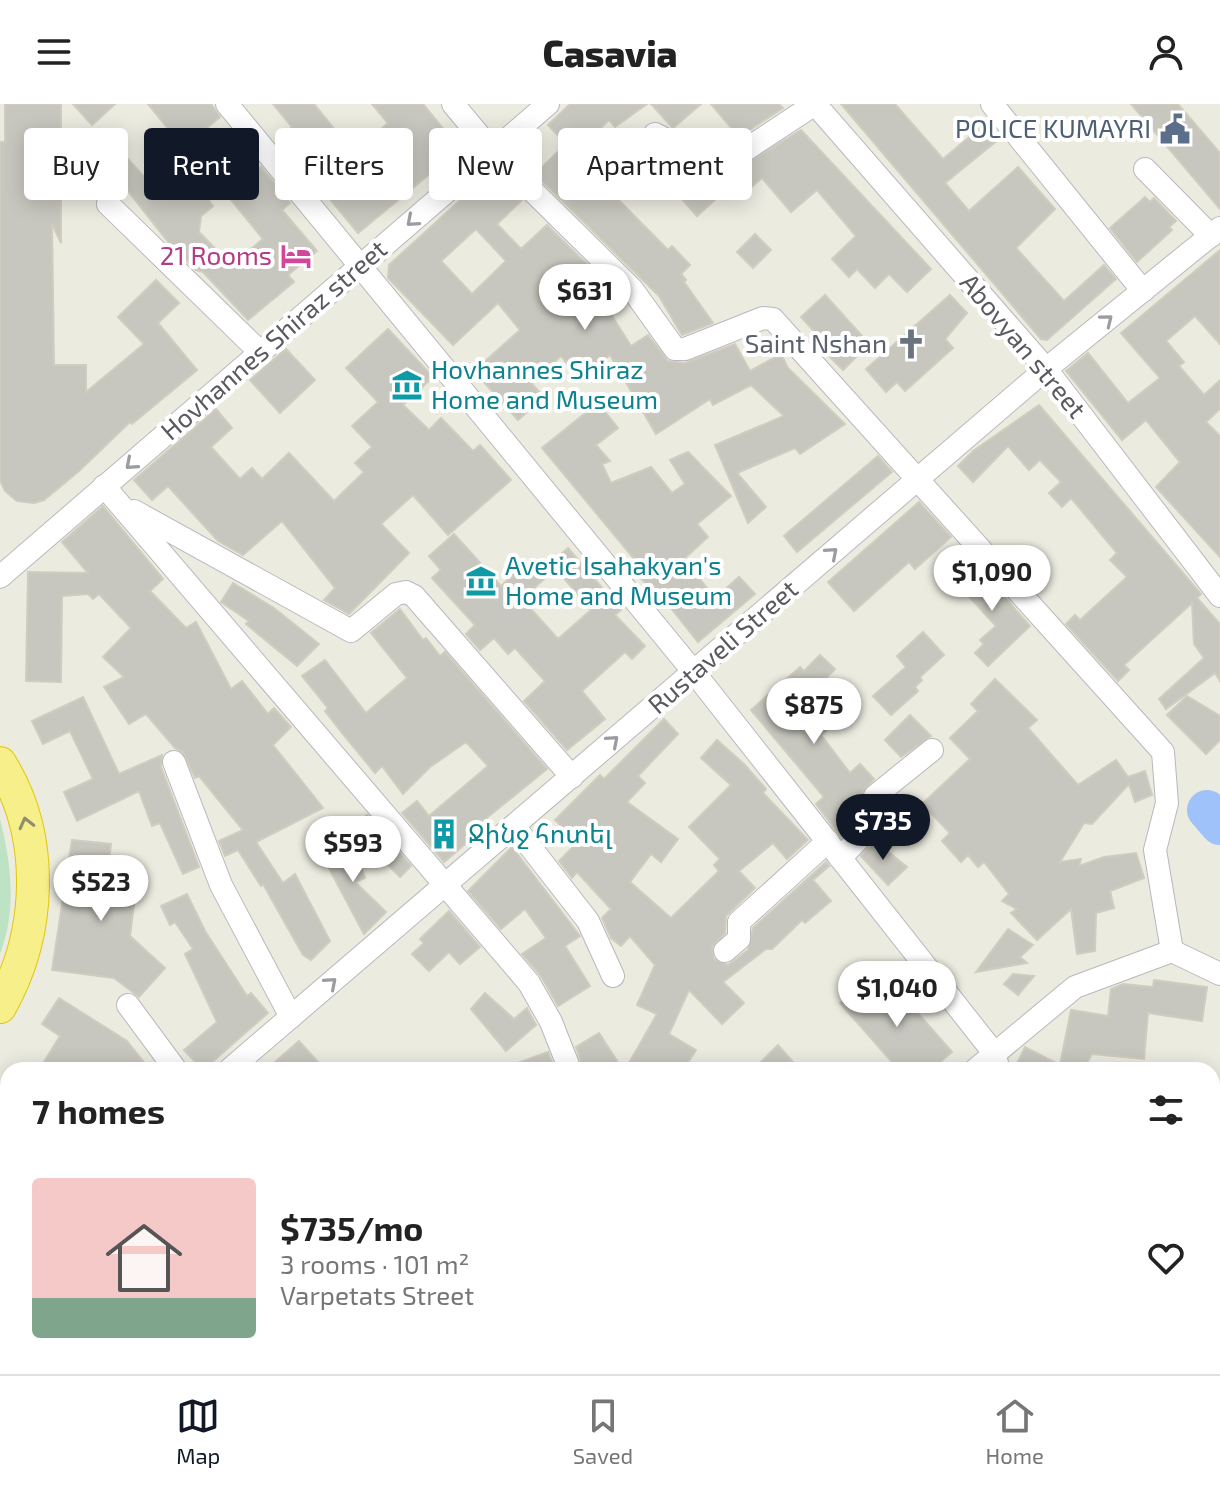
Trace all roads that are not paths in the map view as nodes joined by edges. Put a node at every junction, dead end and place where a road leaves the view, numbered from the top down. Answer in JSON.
{"nodes":[{"id":1,"x":227,"y":104,"type":"edge"},
{"id":2,"x":453,"y":104,"type":"edge"},
{"id":3,"x":548,"y":104,"type":"edge"},
{"id":4,"x":815,"y":104,"type":"edge"},
{"id":5,"x":992,"y":104,"type":"edge"},
{"id":6,"x":473,"y":128,"type":"edge"},
{"id":7,"x":520,"y":128,"type":"edge"},
{"id":8,"x":752,"y":146,"type":"edge"},
{"id":9,"x":1145,"y":169,"type":"dead end"},
{"id":10,"x":437,"y":200,"type":"edge"},
{"id":11,"x":542,"y":200,"type":"edge"},
{"id":12,"x":108,"y":204,"type":"dead end"},
{"id":13,"x":1216,"y":232,"type":"edge"},
{"id":14,"x":360,"y":266,"type":"junction"},
{"id":15,"x":1143,"y":291,"type":"junction"},
{"id":16,"x":260,"y":352,"type":"junction"},
{"id":17,"x":1046,"y":369,"type":"junction"},
{"id":18,"x":918,"y":478,"type":"junction"},
{"id":19,"x":104,"y":486,"type":"junction"},
{"id":20,"x":122,"y":504,"type":"junction"},
{"id":21,"x":0,"y":577,"type":"edge"},
{"id":22,"x":1220,"y":596,"type":"edge"},
{"id":23,"x":693,"y":671,"type":"junction"},
{"id":24,"x":932,"y":750,"type":"dead end"},
{"id":25,"x":174,"y":762,"type":"dead end"},
{"id":26,"x":0,"y":763,"type":"edge"},
{"id":27,"x":572,"y":777,"type":"junction"},
{"id":28,"x":514,"y":826,"type":"junction"},
{"id":29,"x":834,"y":850,"type":"junction"},
{"id":30,"x":444,"y":886,"type":"junction"},
{"id":31,"x":725,"y":951,"type":"dead end"},
{"id":32,"x":1172,"y":951,"type":"junction"},
{"id":33,"x":1220,"y":974,"type":"edge"},
{"id":34,"x":613,"y":976,"type":"dead end"},
{"id":35,"x":128,"y":1005,"type":"dead end"},
{"id":36,"x":0,"y":1007,"type":"edge"},
{"id":37,"x":291,"y":1017,"type":"junction"},
{"id":38,"x":170,"y":1062,"type":"edge"},
{"id":39,"x":238,"y":1062,"type":"edge"},
{"id":40,"x":567,"y":1062,"type":"edge"},
{"id":41,"x":996,"y":1062,"type":"edge"},
{"id":42,"x":701,"y":1374,"type":"edge"},
{"id":43,"x":773,"y":1374,"type":"edge"}],
"edges":[{"from":1,"to":14,"type":"street"},
{"from":2,"to":6,"type":"street"},
{"from":3,"to":7,"type":"street","name":"Hovhannes Shiraz street"},
{"from":4,"to":8,"type":"street"},
{"from":4,"to":17,"type":"street","name":"Abovyan street"},
{"from":5,"to":15,"type":"street"},
{"from":9,"to":13,"type":"street"},
{"from":10,"to":14,"type":"street","name":"Hovhannes Shiraz street","one_way":true},
{"from":11,"to":18,"type":"street"},
{"from":12,"to":16,"type":"street"},
{"from":13,"to":15,"type":"street","name":"Rustaveli Street"},
{"from":14,"to":16,"type":"street","name":"Hovhannes Shiraz street"},
{"from":14,"to":23,"type":"street"},
{"from":17,"to":15,"type":"street","name":"Rustaveli Street","one_way":true},
{"from":16,"to":19,"type":"street","name":"Hovhannes Shiraz street","one_way":true},
{"from":17,"to":18,"type":"street","name":"Rustaveli Street"},
{"from":17,"to":22,"type":"street","name":"Abovyan street"},
{"from":23,"to":18,"type":"street","name":"Rustaveli Street","one_way":true},
{"from":18,"to":32,"type":"street"},
{"from":19,"to":20,"type":"street"},
{"from":19,"to":21,"type":"street","name":"Hovhannes Shiraz street"},
{"from":20,"to":27,"type":"street"},
{"from":20,"to":30,"type":"street"},
{"from":27,"to":23,"type":"street","name":"Rustaveli Street","one_way":true},
{"from":23,"to":29,"type":"street"},
{"from":24,"to":29,"type":"street"},
{"from":25,"to":37,"type":"street"},
{"from":36,"to":26,"type":"highway","one_way":true},
{"from":27,"to":28,"type":"street","name":"Rustaveli Street"},
{"from":28,"to":30,"type":"street","name":"Rustaveli Street"},
{"from":28,"to":34,"type":"street"},
{"from":29,"to":31,"type":"street"},
{"from":29,"to":41,"type":"street"},
{"from":37,"to":30,"type":"street","name":"Rustaveli Street","one_way":true},
{"from":30,"to":40,"type":"street"},
{"from":32,"to":33,"type":"street"},
{"from":32,"to":41,"type":"street"},
{"from":35,"to":38,"type":"street"},
{"from":37,"to":39,"type":"street","name":"Rustaveli Street"},
{"from":42,"to":43,"type":"street"}]}
